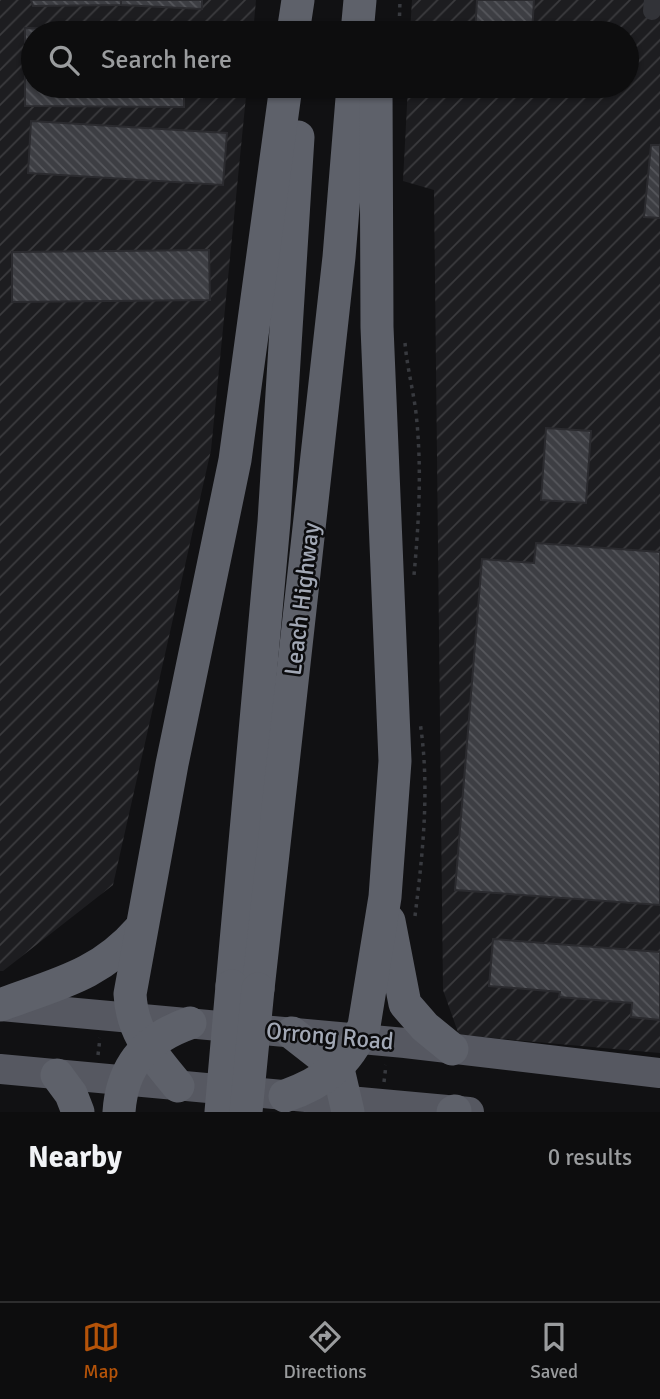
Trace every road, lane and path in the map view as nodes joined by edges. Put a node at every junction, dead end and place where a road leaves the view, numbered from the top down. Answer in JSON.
{"nodes":[{"id":1,"x":298,"y":0,"type":"edge"},
{"id":2,"x":306,"y":0,"type":"edge"},
{"id":3,"x":360,"y":0,"type":"edge"},
{"id":4,"x":376,"y":0,"type":"edge"},
{"id":5,"x":400,"y":0,"type":"edge"},
{"id":6,"x":295,"y":21,"type":"edge"},
{"id":7,"x":305,"y":21,"type":"edge"},
{"id":8,"x":358,"y":21,"type":"edge"},
{"id":9,"x":376,"y":21,"type":"edge"},
{"id":10,"x":399,"y":21,"type":"edge"},
{"id":11,"x":284,"y":98,"type":"edge"},
{"id":12,"x":300,"y":98,"type":"edge"},
{"id":13,"x":352,"y":98,"type":"edge"},
{"id":14,"x":376,"y":98,"type":"edge"},
{"id":15,"x":385,"y":897,"type":"junction"},
{"id":16,"x":140,"y":929,"type":"junction"},
{"id":17,"x":245,"y":988,"type":"junction"},
{"id":18,"x":0,"y":1006,"type":"edge"},
{"id":19,"x":190,"y":1023,"type":"joint"},
{"id":20,"x":126,"y":1026,"type":"junction"},
{"id":21,"x":292,"y":1033,"type":"junction"},
{"id":22,"x":374,"y":1041,"type":"junction"},
{"id":23,"x":452,"y":1049,"type":"junction"},
{"id":24,"x":0,"y":1069,"type":"edge"},
{"id":25,"x":338,"y":1069,"type":"junction"},
{"id":26,"x":660,"y":1073,"type":"edge"},
{"id":27,"x":58,"y":1075,"type":"junction"},
{"id":28,"x":178,"y":1086,"type":"junction"},
{"id":29,"x":113,"y":1091,"type":"edge"},
{"id":30,"x":285,"y":1096,"type":"junction"},
{"id":31,"x":382,"y":1105,"type":"junction"},
{"id":32,"x":348,"y":1107,"type":"edge"},
{"id":33,"x":78,"y":1112,"type":"edge"},
{"id":34,"x":220,"y":1112,"type":"edge"},
{"id":35,"x":246,"y":1112,"type":"edge"},
{"id":36,"x":459,"y":1112,"type":"edge"}],
"edges":[{"from":1,"to":6,"type":"highway"},
{"from":2,"to":7,"type":"highway"},
{"from":3,"to":8,"type":"highway"},
{"from":4,"to":9,"type":"highway"},
{"from":5,"to":10,"type":"path"},
{"from":11,"to":16,"type":"highway"},
{"from":12,"to":17,"type":"highway","name":"Leach Highway"},
{"from":13,"to":17,"type":"highway","name":"Leach Highway"},
{"from":14,"to":15,"type":"highway"},
{"from":15,"to":22,"type":"highway"},
{"from":15,"to":23,"type":"highway"},
{"from":16,"to":18,"type":"highway"},
{"from":16,"to":20,"type":"highway"},
{"from":17,"to":34,"type":"highway","name":"Leach Highway","bridge":true},
{"from":17,"to":35,"type":"highway","name":"Leach Highway","bridge":true},
{"from":18,"to":20,"type":"highway"},
{"from":19,"to":20,"type":"highway"},
{"from":19,"to":21,"type":"highway","name":"Orrong Road"},
{"from":20,"to":28,"type":"highway"},
{"from":20,"to":29,"type":"path"},
{"from":20,"to":29,"type":"highway"},
{"from":21,"to":22,"type":"highway","name":"Orrong Road"},
{"from":21,"to":25,"type":"highway"},
{"from":22,"to":23,"type":"highway","name":"Orrong Road"},
{"from":22,"to":25,"type":"highway"},
{"from":22,"to":31,"type":"path"},
{"from":23,"to":26,"type":"highway","name":"Orrong Road"},
{"from":24,"to":27,"type":"highway"},
{"from":25,"to":30,"type":"highway"},
{"from":25,"to":32,"type":"highway"},
{"from":27,"to":29,"type":"highway"},
{"from":27,"to":33,"type":"highway"},
{"from":28,"to":29,"type":"highway"},
{"from":28,"to":30,"type":"highway"},
{"from":30,"to":32,"type":"highway"},
{"from":31,"to":32,"type":"highway"},
{"from":31,"to":36,"type":"highway"}]}
